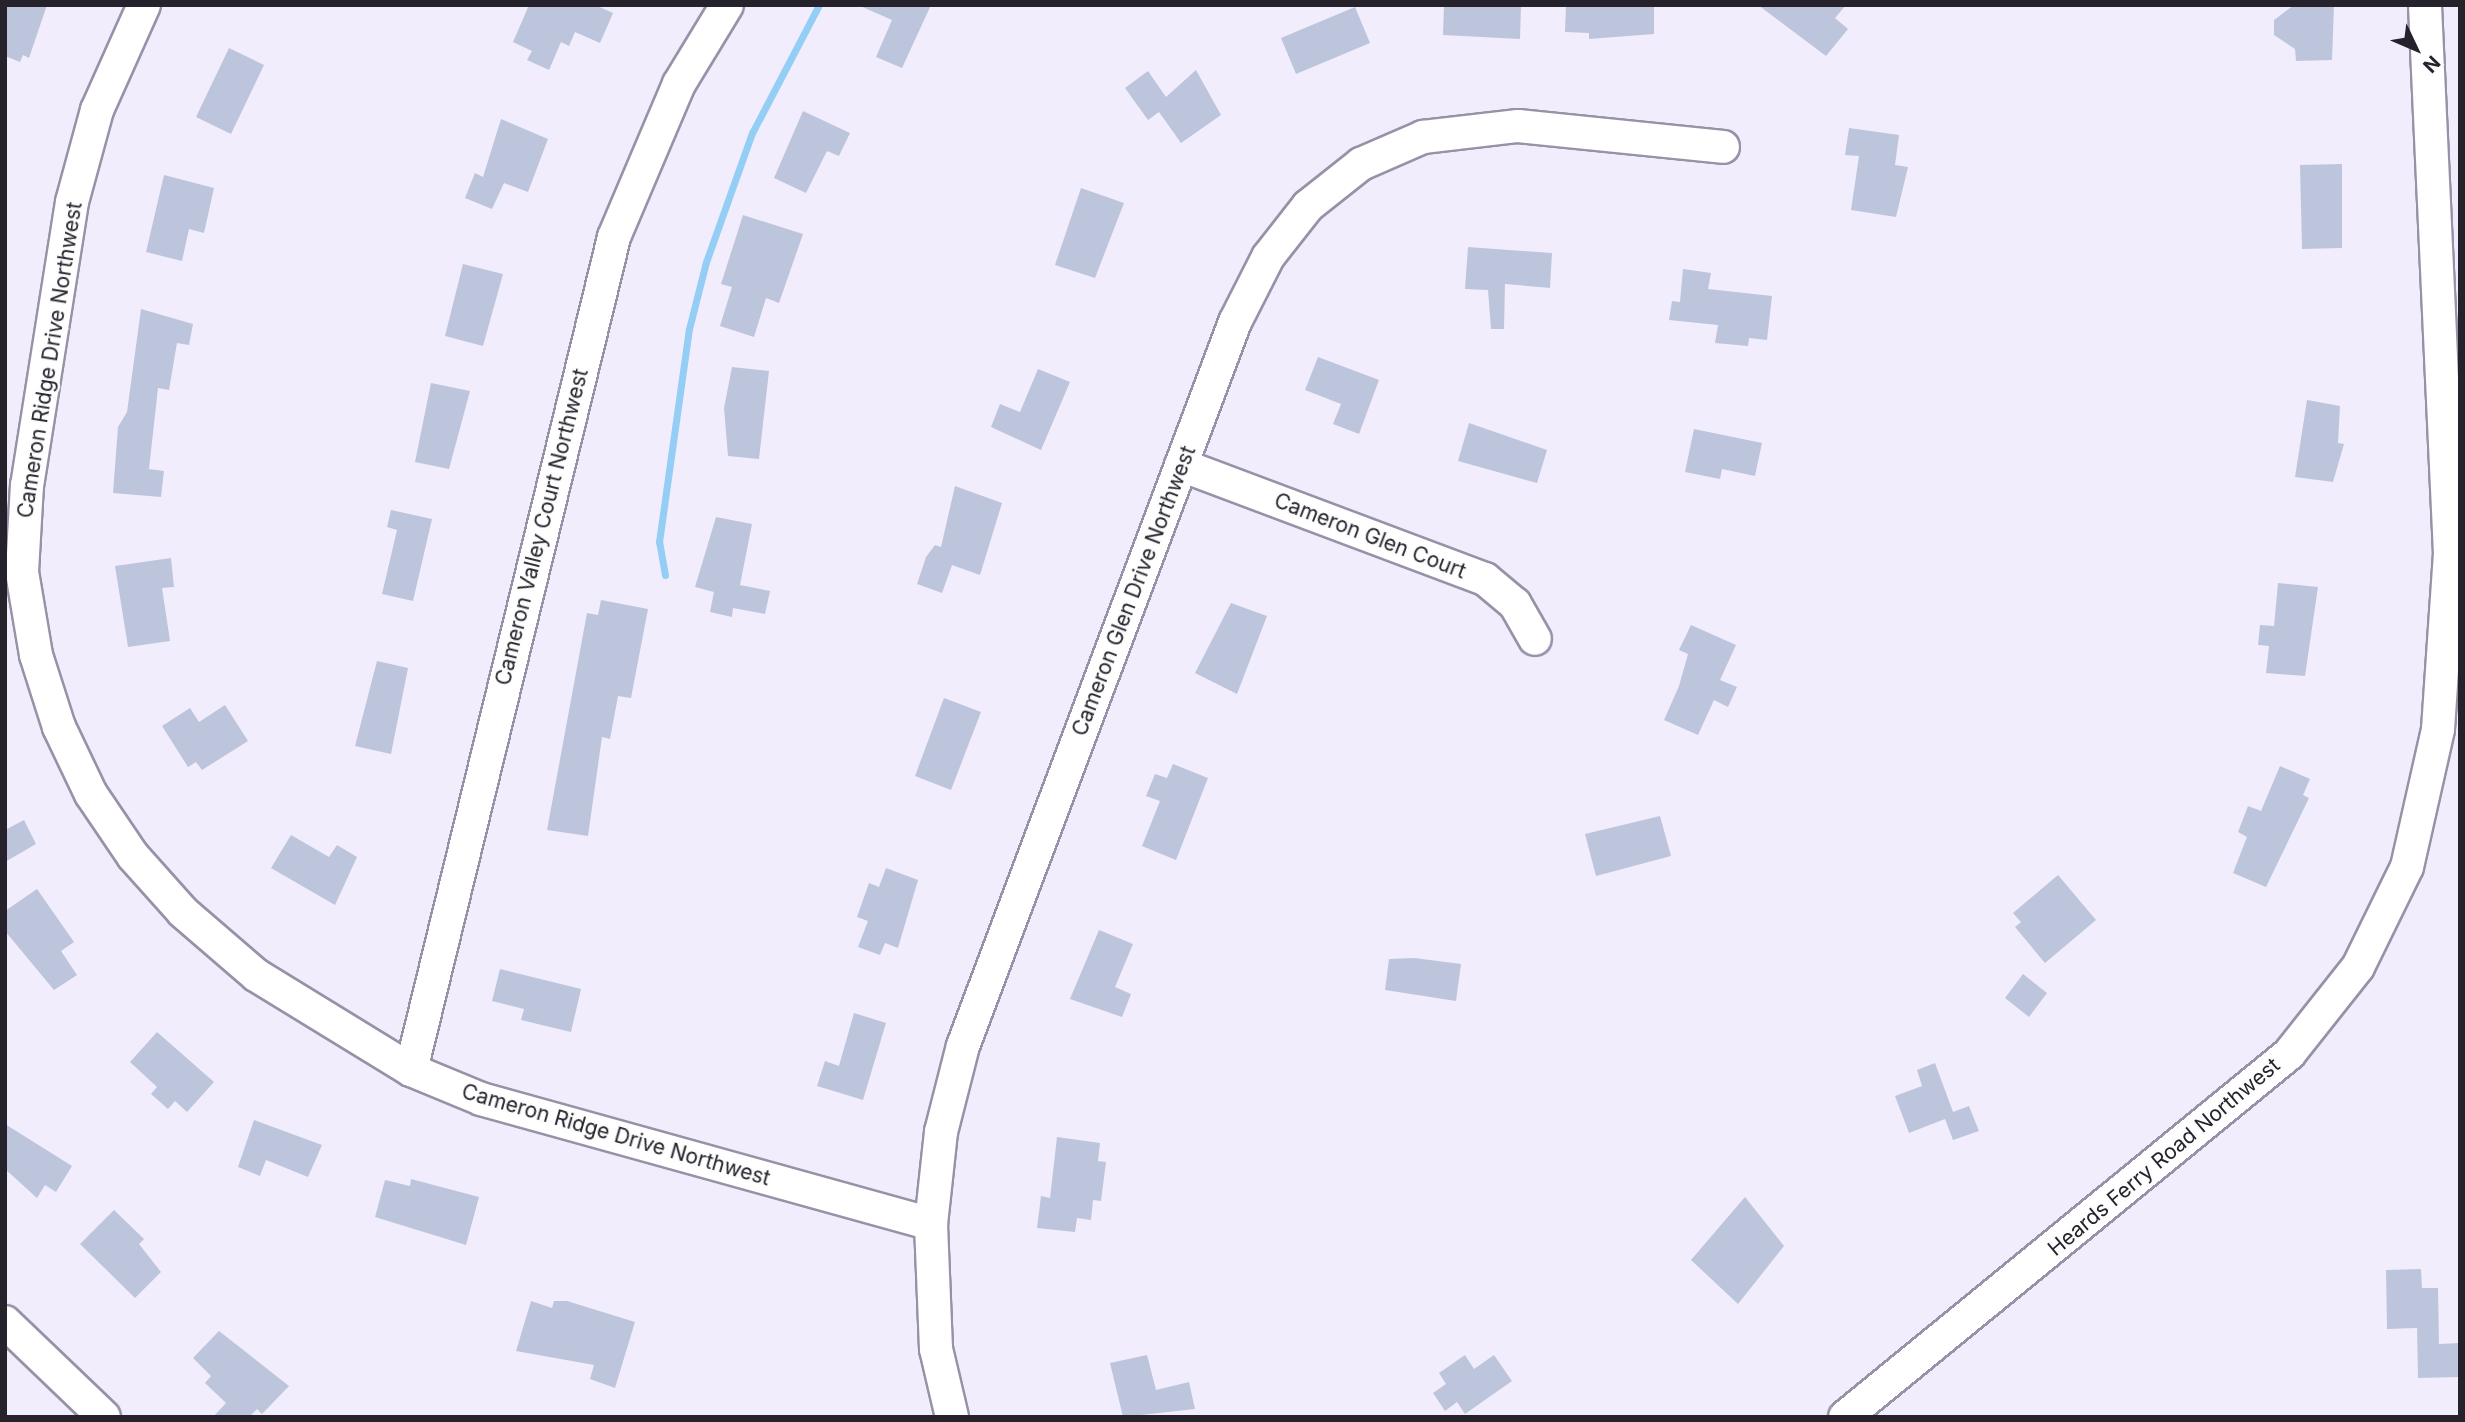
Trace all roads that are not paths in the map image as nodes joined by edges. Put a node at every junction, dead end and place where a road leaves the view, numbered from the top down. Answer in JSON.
{"nodes":[{"id":1,"x":144,"y":5,"type":"edge"},
{"id":2,"x":727,"y":5,"type":"edge"},
{"id":3,"x":2425,"y":5,"type":"edge"},
{"id":4,"x":1723,"y":147,"type":"dead end"},
{"id":5,"x":1181,"y":465,"type":"junction"},
{"id":6,"x":1535,"y":639,"type":"dead end"},
{"id":7,"x":411,"y":1070,"type":"junction"},
{"id":8,"x":931,"y":1224,"type":"junction"},
{"id":9,"x":5,"y":1322,"type":"edge"},
{"id":10,"x":104,"y":1417,"type":"edge"},
{"id":11,"x":952,"y":1417,"type":"edge"},
{"id":12,"x":1845,"y":1417,"type":"edge"}],
"edges":[{"from":1,"to":7,"type":"street","name":"Cameron Ridge Drive Northwest"},
{"from":2,"to":7,"type":"street","name":"Cameron Valley Court Northwest"},
{"from":3,"to":12,"type":"street","name":"Heards Ferry Road Northwest"},
{"from":4,"to":5,"type":"street","name":"Cameron Glen Drive Northwest"},
{"from":5,"to":6,"type":"street","name":"Cameron Glen Court"},
{"from":5,"to":8,"type":"street","name":"Cameron Glen Drive Northwest"},
{"from":7,"to":8,"type":"street","name":"Cameron Ridge Drive Northwest"},
{"from":8,"to":11,"type":"street","name":"Cameron Glen Drive Northwest"},
{"from":9,"to":10,"type":"street"}]}
